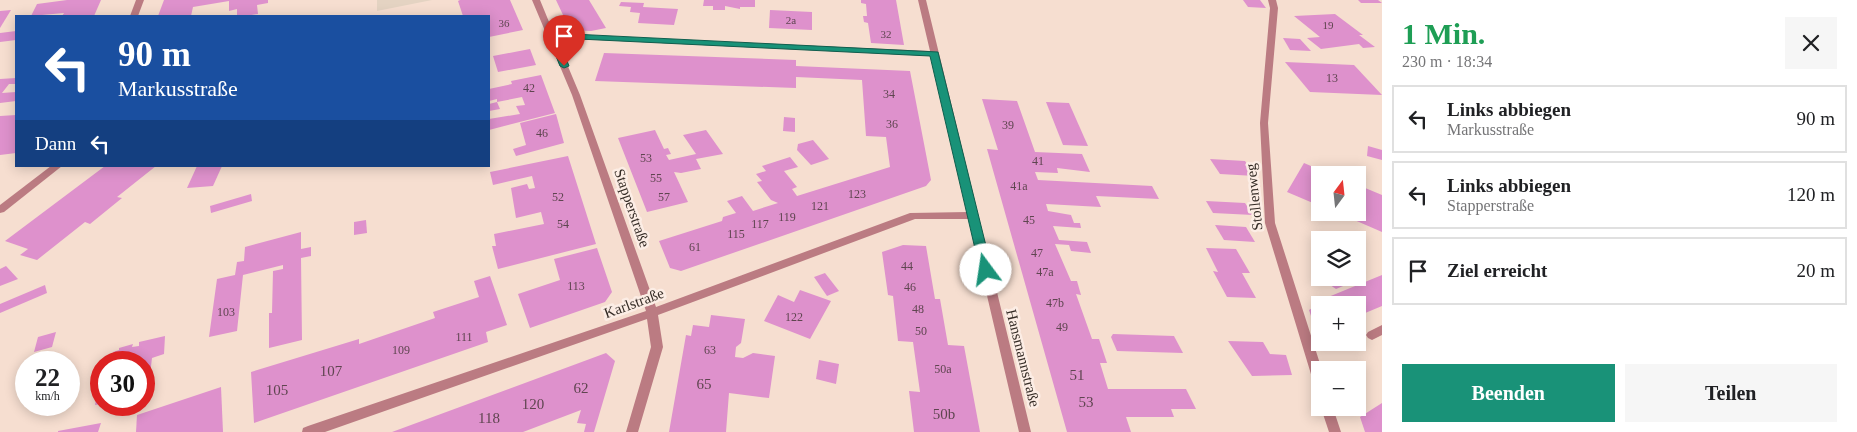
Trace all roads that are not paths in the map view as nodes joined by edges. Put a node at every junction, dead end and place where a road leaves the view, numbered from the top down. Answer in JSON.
{"nodes":[{"id":1,"x":140,"y":0,"type":"edge"},
{"id":2,"x":536,"y":0,"type":"edge"},
{"id":3,"x":922,"y":0,"type":"edge"},
{"id":4,"x":1272,"y":0,"type":"edge"},
{"id":5,"x":134,"y":15,"type":"edge"},
{"id":6,"x":552,"y":36,"type":"junction"},
{"id":7,"x":934,"y":54,"type":"junction"},
{"id":8,"x":55,"y":167,"type":"edge"},
{"id":9,"x":0,"y":210,"type":"edge"},
{"id":10,"x":972,"y":216,"type":"junction"},
{"id":11,"x":652,"y":313,"type":"junction"},
{"id":12,"x":1313,"y":361,"type":"edge"},
{"id":13,"x":1330,"y":416,"type":"edge"},
{"id":14,"x":308,"y":432,"type":"edge"},
{"id":15,"x":632,"y":432,"type":"edge"},
{"id":16,"x":1025,"y":432,"type":"edge"},
{"id":17,"x":1335,"y":432,"type":"edge"}],
"edges":[{"from":1,"to":5,"type":"street"},
{"from":2,"to":6,"type":"street","name":"Stapperstraße"},
{"from":3,"to":7,"type":"street","name":"Hansmannstraße"},
{"from":4,"to":12,"type":"street","name":"Stollenweg"},
{"from":6,"to":7,"type":"street"},
{"from":6,"to":11,"type":"street","name":"Stapperstraße"},
{"from":7,"to":10,"type":"street","name":"Hansmannstraße"},
{"from":8,"to":9,"type":"street"},
{"from":10,"to":11,"type":"street","name":"Karlstraße"},
{"from":10,"to":16,"type":"street","name":"Hansmannstraße"},
{"from":11,"to":14,"type":"street","name":"Karlstraße"},
{"from":11,"to":15,"type":"street","name":"Stapperstraße"},
{"from":13,"to":17,"type":"street"}]}
